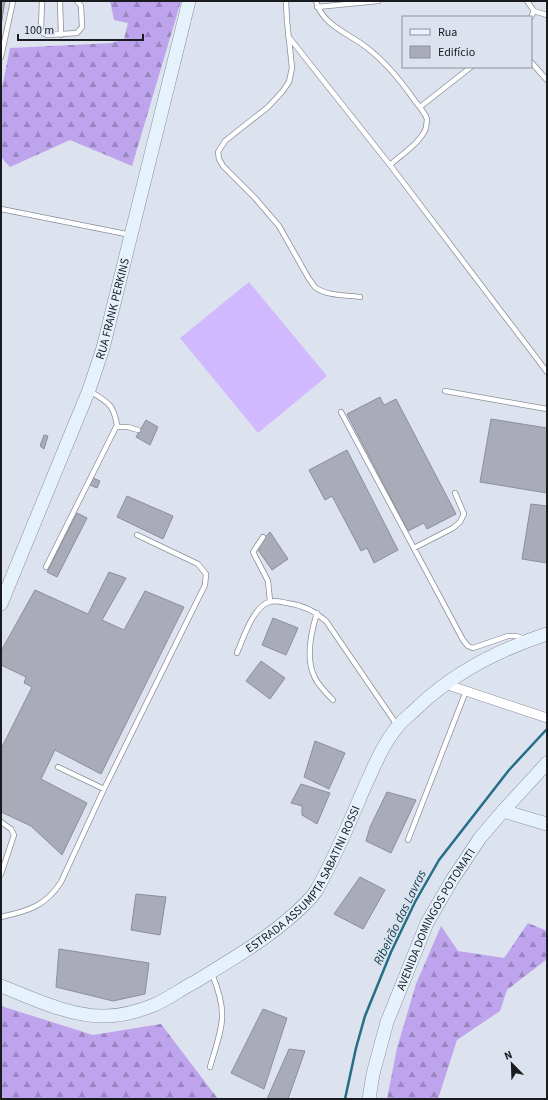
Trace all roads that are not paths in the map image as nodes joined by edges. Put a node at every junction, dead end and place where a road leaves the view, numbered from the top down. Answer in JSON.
{"nodes":[{"id":1,"x":12,"y":1,"type":"edge"},
{"id":2,"x":42,"y":1,"type":"edge"},
{"id":3,"x":60,"y":1,"type":"edge"},
{"id":4,"x":77,"y":1,"type":"edge"},
{"id":5,"x":189,"y":1,"type":"edge"},
{"id":6,"x":286,"y":1,"type":"edge"},
{"id":7,"x":316,"y":1,"type":"edge"},
{"id":8,"x":378,"y":1,"type":"edge"},
{"id":9,"x":527,"y":1,"type":"edge"},
{"id":10,"x":317,"y":7,"type":"junction"},
{"id":11,"x":534,"y":11,"type":"junction"},
{"id":12,"x":547,"y":15,"type":"edge"},
{"id":13,"x":532,"y":16,"type":"edge"},
{"id":14,"x":61,"y":35,"type":"junction"},
{"id":15,"x":288,"y":36,"type":"junction"},
{"id":16,"x":1,"y":57,"type":"edge"},
{"id":17,"x":532,"y":63,"type":"edge"},
{"id":18,"x":470,"y":68,"type":"edge"},
{"id":19,"x":547,"y":80,"type":"edge"},
{"id":20,"x":420,"y":107,"type":"junction"},
{"id":21,"x":390,"y":165,"type":"junction"},
{"id":22,"x":1,"y":209,"type":"edge"},
{"id":23,"x":131,"y":235,"type":"junction"},
{"id":24,"x":360,"y":296,"type":"dead end"},
{"id":25,"x":547,"y":372,"type":"edge"},
{"id":26,"x":89,"y":390,"type":"junction"},
{"id":27,"x":445,"y":391,"type":"dead end"},
{"id":28,"x":547,"y":409,"type":"edge"},
{"id":29,"x":341,"y":412,"type":"dead end"},
{"id":30,"x":116,"y":427,"type":"junction"},
{"id":31,"x":138,"y":430,"type":"dead end"},
{"id":32,"x":455,"y":493,"type":"dead end"},
{"id":33,"x":137,"y":535,"type":"dead end"},
{"id":34,"x":263,"y":537,"type":"dead end"},
{"id":35,"x":414,"y":548,"type":"junction"},
{"id":36,"x":46,"y":567,"type":"dead end"},
{"id":37,"x":270,"y":601,"type":"junction"},
{"id":38,"x":1,"y":604,"type":"edge"},
{"id":39,"x":317,"y":613,"type":"junction"},
{"id":40,"x":547,"y":634,"type":"edge"},
{"id":41,"x":528,"y":640,"type":"junction"},
{"id":42,"x":237,"y":653,"type":"dead end"},
{"id":43,"x":445,"y":684,"type":"junction"},
{"id":44,"x":466,"y":691,"type":"junction"},
{"id":45,"x":333,"y":700,"type":"dead end"},
{"id":46,"x":547,"y":718,"type":"edge"},
{"id":47,"x":398,"y":726,"type":"junction"},
{"id":48,"x":547,"y":763,"type":"edge"},
{"id":49,"x":58,"y":767,"type":"dead end"},
{"id":50,"x":104,"y":789,"type":"junction"},
{"id":51,"x":503,"y":811,"type":"junction"},
{"id":52,"x":1,"y":822,"type":"edge"},
{"id":53,"x":547,"y":824,"type":"edge"},
{"id":54,"x":408,"y":840,"type":"dead end"},
{"id":55,"x":1,"y":874,"type":"edge"},
{"id":56,"x":1,"y":917,"type":"edge"},
{"id":57,"x":211,"y":972,"type":"junction"},
{"id":58,"x":1,"y":986,"type":"edge"},
{"id":59,"x":210,"y":1067,"type":"dead end"},
{"id":60,"x":369,"y":1099,"type":"edge"}],
"edges":[{"from":1,"to":16,"type":"lane"},
{"from":2,"to":14,"type":"lane"},
{"from":3,"to":14,"type":"lane"},
{"from":4,"to":14,"type":"lane"},
{"from":5,"to":23,"type":"street","name":"RUA FRANK PERKINS"},
{"from":6,"to":15,"type":"lane"},
{"from":7,"to":10,"type":"lane"},
{"from":8,"to":10,"type":"lane"},
{"from":9,"to":11,"type":"lane"},
{"from":10,"to":20,"type":"lane"},
{"from":11,"to":12,"type":"lane"},
{"from":11,"to":13,"type":"lane"},
{"from":15,"to":21,"type":"lane"},
{"from":15,"to":24,"type":"lane"},
{"from":17,"to":19,"type":"lane"},
{"from":18,"to":20,"type":"lane"},
{"from":20,"to":21,"type":"lane"},
{"from":21,"to":25,"type":"lane"},
{"from":22,"to":23,"type":"lane"},
{"from":23,"to":26,"type":"street","name":"RUA FRANK PERKINS"},
{"from":26,"to":30,"type":"lane"},
{"from":26,"to":38,"type":"street","name":"RUA FRANK PERKINS"},
{"from":27,"to":28,"type":"lane"},
{"from":29,"to":35,"type":"lane"},
{"from":30,"to":31,"type":"lane"},
{"from":30,"to":36,"type":"lane"},
{"from":32,"to":35,"type":"lane"},
{"from":33,"to":50,"type":"lane"},
{"from":34,"to":37,"type":"lane"},
{"from":35,"to":41,"type":"lane"},
{"from":37,"to":39,"type":"lane"},
{"from":37,"to":42,"type":"lane"},
{"from":39,"to":45,"type":"lane"},
{"from":39,"to":47,"type":"lane"},
{"from":40,"to":41,"type":"street","name":"ESTRADA ASSUMPTA SABATINI ROSSI"},
{"from":41,"to":43,"type":"street","name":"ESTRADA ASSUMPTA SABATINI ROSSI"},
{"from":43,"to":44,"type":"street"},
{"from":43,"to":47,"type":"street","name":"ESTRADA ASSUMPTA SABATINI ROSSI"},
{"from":44,"to":46,"type":"street"},
{"from":44,"to":54,"type":"lane"},
{"from":47,"to":57,"type":"street","name":"ESTRADA ASSUMPTA SABATINI ROSSI"},
{"from":48,"to":51,"type":"street","name":"AVENIDA DOMINGOS POTOMATI"},
{"from":49,"to":50,"type":"lane"},
{"from":50,"to":56,"type":"lane"},
{"from":51,"to":53,"type":"street"},
{"from":51,"to":60,"type":"street","name":"AVENIDA DOMINGOS POTOMATI"},
{"from":52,"to":55,"type":"lane"},
{"from":57,"to":58,"type":"street","name":"ESTRADA ASSUMPTA SABATINI ROSSI"},
{"from":57,"to":59,"type":"lane"}]}
